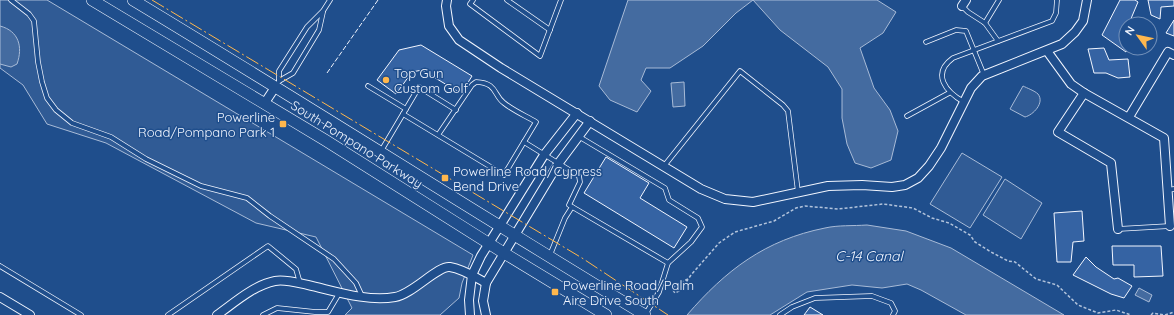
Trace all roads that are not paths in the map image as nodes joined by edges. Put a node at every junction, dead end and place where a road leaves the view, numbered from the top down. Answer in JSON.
{"nodes":[{"id":1,"x":11,"y":0,"type":"edge"},
{"id":2,"x":92,"y":0,"type":"edge"},
{"id":3,"x":133,"y":0,"type":"edge"},
{"id":4,"x":330,"y":0,"type":"edge"},
{"id":5,"x":447,"y":0,"type":"edge"},
{"id":6,"x":473,"y":0,"type":"edge"},
{"id":7,"x":561,"y":0,"type":"edge"},
{"id":8,"x":999,"y":0,"type":"edge"},
{"id":9,"x":1057,"y":0,"type":"edge"},
{"id":10,"x":1087,"y":0,"type":"edge"},
{"id":11,"x":510,"y":1,"type":"edge"},
{"id":12,"x":964,"y":3,"type":"edge"},
{"id":13,"x":323,"y":11,"type":"junction"},
{"id":14,"x":985,"y":23,"type":"junction"},
{"id":15,"x":550,"y":30,"type":"junction"},
{"id":16,"x":998,"y":41,"type":"junction"},
{"id":17,"x":926,"y":42,"type":"dead end"},
{"id":18,"x":974,"y":50,"type":"junction"},
{"id":19,"x":1047,"y":51,"type":"junction"},
{"id":20,"x":1174,"y":55,"type":"edge"},
{"id":21,"x":984,"y":75,"type":"junction"},
{"id":22,"x":278,"y":84,"type":"junction"},
{"id":23,"x":368,"y":86,"type":"dead end"},
{"id":24,"x":949,"y":92,"type":"junction"},
{"id":25,"x":1084,"y":93,"type":"junction"},
{"id":26,"x":964,"y":102,"type":"junction"},
{"id":27,"x":264,"y":104,"type":"junction"},
{"id":28,"x":456,"y":110,"type":"junction"},
{"id":29,"x":404,"y":112,"type":"junction"},
{"id":30,"x":577,"y":113,"type":"junction"},
{"id":31,"x":907,"y":116,"type":"dead end"},
{"id":32,"x":1129,"y":118,"type":"junction"},
{"id":33,"x":590,"y":121,"type":"junction"},
{"id":34,"x":438,"y":135,"type":"junction"},
{"id":35,"x":578,"y":136,"type":"junction"},
{"id":36,"x":524,"y":142,"type":"junction"},
{"id":37,"x":381,"y":152,"type":"junction"},
{"id":38,"x":544,"y":155,"type":"junction"},
{"id":39,"x":558,"y":164,"type":"junction"},
{"id":40,"x":664,"y":166,"type":"junction"},
{"id":41,"x":1171,"y":189,"type":"edge"},
{"id":42,"x":798,"y":193,"type":"junction"},
{"id":43,"x":572,"y":207,"type":"junction"},
{"id":44,"x":1170,"y":226,"type":"joint"},
{"id":45,"x":499,"y":227,"type":"junction"},
{"id":46,"x":1118,"y":229,"type":"joint"},
{"id":47,"x":514,"y":236,"type":"junction"},
{"id":48,"x":489,"y":244,"type":"junction"},
{"id":49,"x":504,"y":253,"type":"junction"},
{"id":50,"x":549,"y":257,"type":"junction"},
{"id":51,"x":668,"y":262,"type":"junction"},
{"id":52,"x":0,"y":266,"type":"edge"},
{"id":53,"x":472,"y":275,"type":"junction"},
{"id":54,"x":300,"y":283,"type":"junction"},
{"id":55,"x":486,"y":283,"type":"junction"},
{"id":56,"x":340,"y":292,"type":"junction"},
{"id":57,"x":0,"y":296,"type":"edge"},
{"id":58,"x":362,"y":296,"type":"junction"},
{"id":59,"x":30,"y":315,"type":"edge"},
{"id":60,"x":81,"y":315,"type":"edge"},
{"id":61,"x":168,"y":315,"type":"edge"},
{"id":62,"x":217,"y":315,"type":"edge"},
{"id":63,"x":263,"y":315,"type":"edge"},
{"id":64,"x":470,"y":315,"type":"edge"},
{"id":65,"x":486,"y":315,"type":"edge"},
{"id":66,"x":606,"y":315,"type":"edge"},
{"id":67,"x":645,"y":315,"type":"edge"},
{"id":68,"x":780,"y":315,"type":"edge"},
{"id":69,"x":893,"y":315,"type":"edge"}],
"edges":[{"from":1,"to":58,"type":"lane"},
{"from":2,"to":27,"type":"main road","name":"South Pompano Parkway"},
{"from":3,"to":22,"type":"main road","name":"South Pompano Parkway"},
{"from":4,"to":13,"type":"lane"},
{"from":5,"to":30,"type":"street"},
{"from":6,"to":15,"type":"lane"},
{"from":7,"to":15,"type":"lane"},
{"from":8,"to":14,"type":"lane"},
{"from":9,"to":16,"type":"lane"},
{"from":10,"to":19,"type":"street"},
{"from":11,"to":15,"type":"lane"},
{"from":12,"to":14,"type":"lane"},
{"from":13,"to":22,"type":"lane"},
{"from":13,"to":22,"type":"lane"},
{"from":14,"to":16,"type":"lane"},
{"from":16,"to":18,"type":"lane"},
{"from":17,"to":18,"type":"lane"},
{"from":18,"to":21,"type":"lane"},
{"from":18,"to":24,"type":"lane"},
{"from":19,"to":21,"type":"street"},
{"from":19,"to":25,"type":"street"},
{"from":20,"to":32,"type":"street"},
{"from":21,"to":26,"type":"street"},
{"from":22,"to":27,"type":"street"},
{"from":22,"to":37,"type":"main road","name":"South Pompano Parkway"},
{"from":23,"to":29,"type":"lane"},
{"from":24,"to":26,"type":"lane"},
{"from":24,"to":31,"type":"lane"},
{"from":25,"to":32,"type":"street"},
{"from":25,"to":46,"type":"street"},
{"from":26,"to":42,"type":"street"},
{"from":27,"to":48,"type":"main road","name":"South Pompano Parkway"},
{"from":28,"to":29,"type":"lane"},
{"from":28,"to":34,"type":"lane"},
{"from":28,"to":36,"type":"lane"},
{"from":29,"to":34,"type":"lane"},
{"from":29,"to":37,"type":"lane"},
{"from":30,"to":33,"type":"street"},
{"from":30,"to":38,"type":"street"},
{"from":32,"to":41,"type":"street"},
{"from":33,"to":35,"type":"street"},
{"from":33,"to":40,"type":"street"},
{"from":34,"to":36,"type":"lane"},
{"from":35,"to":39,"type":"street"},
{"from":35,"to":51,"type":"lane"},
{"from":36,"to":38,"type":"lane"},
{"from":37,"to":45,"type":"main road","name":"South Pompano Parkway"},
{"from":38,"to":39,"type":"lane"},
{"from":38,"to":45,"type":"street"},
{"from":39,"to":43,"type":"lane"},
{"from":39,"to":47,"type":"street"},
{"from":40,"to":42,"type":"street"},
{"from":40,"to":42,"type":"lane"},
{"from":41,"to":44,"type":"street"},
{"from":43,"to":50,"type":"lane"},
{"from":43,"to":51,"type":"lane"},
{"from":44,"to":46,"type":"lane"},
{"from":45,"to":47,"type":"main road","name":"South Pompano Parkway"},
{"from":45,"to":48,"type":"street"},
{"from":47,"to":49,"type":"street"},
{"from":47,"to":50,"type":"main road","name":"South Pompano Parkway"},
{"from":48,"to":49,"type":"main road","name":"South Pompano Parkway"},
{"from":48,"to":53,"type":"street"},
{"from":49,"to":55,"type":"street"},
{"from":49,"to":66,"type":"main road","name":"South Pompano Parkway"},
{"from":50,"to":67,"type":"main road","name":"South Pompano Parkway"},
{"from":51,"to":67,"type":"lane"},
{"from":52,"to":60,"type":"lane"},
{"from":53,"to":55,"type":"street"},
{"from":53,"to":58,"type":"street"},
{"from":53,"to":64,"type":"street"},
{"from":54,"to":56,"type":"street"},
{"from":54,"to":61,"type":"lane"},
{"from":54,"to":62,"type":"street"},
{"from":55,"to":65,"type":"street"},
{"from":56,"to":58,"type":"street"},
{"from":56,"to":63,"type":"lane"},
{"from":57,"to":59,"type":"street"},
{"from":68,"to":69,"type":"lane"}]}
